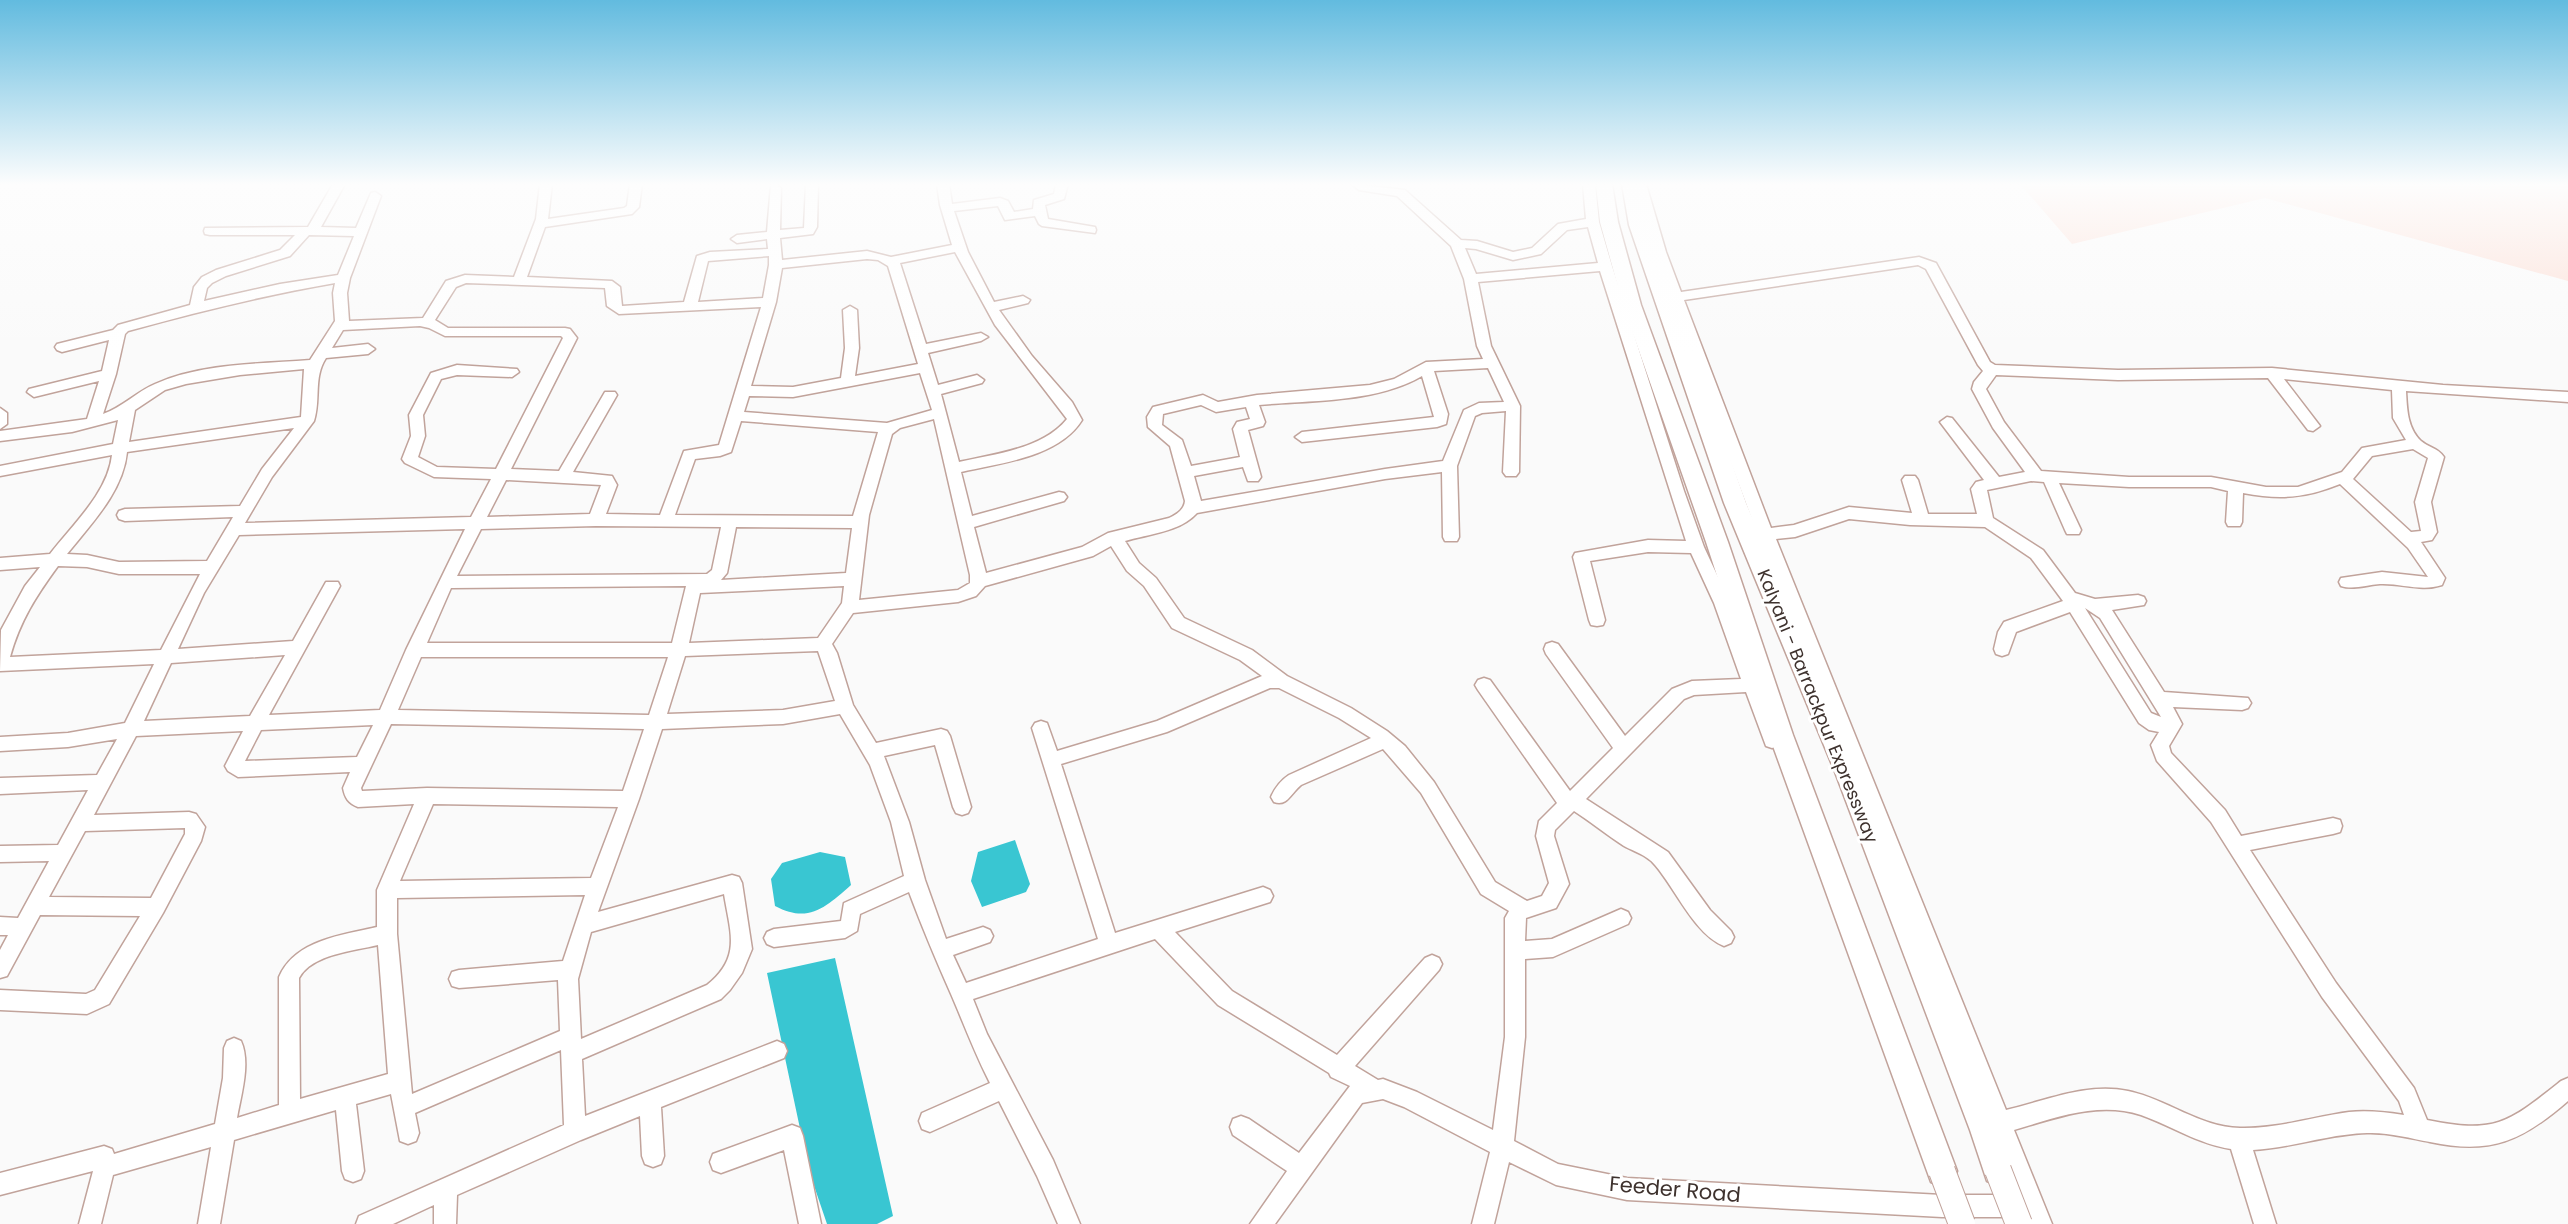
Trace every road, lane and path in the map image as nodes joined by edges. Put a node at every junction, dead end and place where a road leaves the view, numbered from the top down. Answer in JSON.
{"nodes":[{"id":1,"x":298,"y":241,"type":"edge"},
{"id":2,"x":359,"y":241,"type":"edge"},
{"id":3,"x":534,"y":241,"type":"edge"},
{"id":4,"x":773,"y":241,"type":"edge"},
{"id":5,"x":958,"y":241,"type":"edge"},
{"id":6,"x":1547,"y":241,"type":"edge"},
{"id":7,"x":1598,"y":241,"type":"edge"},
{"id":8,"x":1614,"y":241,"type":"edge"},
{"id":9,"x":1644,"y":241,"type":"edge"},
{"id":10,"x":1657,"y":241,"type":"edge"},
{"id":11,"x":1457,"y":243,"type":"joint"},
{"id":12,"x":961,"y":248,"type":"junction"},
{"id":13,"x":775,"y":258,"type":"junction"},
{"id":14,"x":891,"y":261,"type":"junction"},
{"id":15,"x":1605,"y":266,"type":"junction"},
{"id":16,"x":343,"y":278,"type":"junction"},
{"id":17,"x":1471,"y":279,"type":"junction"},
{"id":18,"x":519,"y":281,"type":"junction"},
{"id":19,"x":1677,"y":297,"type":"junction"},
{"id":20,"x":1023,"y":300,"type":"dead end"},
{"id":21,"x":770,"y":302,"type":"junction"},
{"id":22,"x":992,"y":307,"type":"junction"},
{"id":23,"x":196,"y":308,"type":"junction"},
{"id":24,"x":690,"y":308,"type":"junction"},
{"id":25,"x":850,"y":310,"type":"dead end"},
{"id":26,"x":427,"y":322,"type":"junction"},
{"id":27,"x":339,"y":326,"type":"junction"},
{"id":28,"x":118,"y":333,"type":"junction"},
{"id":29,"x":981,"y":338,"type":"dead end"},
{"id":30,"x":62,"y":347,"type":"dead end"},
{"id":31,"x":368,"y":350,"type":"dead end"},
{"id":32,"x":920,"y":350,"type":"junction"},
{"id":33,"x":318,"y":359,"type":"junction"},
{"id":34,"x":1492,"y":363,"type":"junction"},
{"id":35,"x":925,"y":367,"type":"junction"},
{"id":36,"x":1425,"y":367,"type":"junction"},
{"id":37,"x":1992,"y":370,"type":"junction"},
{"id":38,"x":512,"y":372,"type":"dead end"},
{"id":39,"x":2272,"y":373,"type":"junction"},
{"id":40,"x":109,"y":374,"type":"junction"},
{"id":41,"x":976,"y":380,"type":"dead end"},
{"id":42,"x":847,"y":383,"type":"junction"},
{"id":43,"x":2398,"y":386,"type":"junction"},
{"id":44,"x":745,"y":391,"type":"junction"},
{"id":45,"x":933,"y":391,"type":"junction"},
{"id":46,"x":34,"y":392,"type":"dead end"},
{"id":47,"x":610,"y":395,"type":"dead end"},
{"id":48,"x":2568,"y":397,"type":"edge"},
{"id":49,"x":1251,"y":401,"type":"junction"},
{"id":50,"x":1513,"y":406,"type":"junction"},
{"id":51,"x":128,"y":409,"type":"junction"},
{"id":52,"x":0,"y":413,"type":"edge"},
{"id":53,"x":940,"y":413,"type":"junction"},
{"id":54,"x":736,"y":416,"type":"junction"},
{"id":55,"x":307,"y":421,"type":"junction"},
{"id":56,"x":93,"y":422,"type":"junction"},
{"id":57,"x":1947,"y":422,"type":"dead end"},
{"id":58,"x":0,"y":424,"type":"edge"},
{"id":59,"x":2313,"y":426,"type":"dead end"},
{"id":60,"x":887,"y":428,"type":"junction"},
{"id":61,"x":0,"y":436,"type":"edge"},
{"id":62,"x":1302,"y":437,"type":"dead end"},
{"id":63,"x":2415,"y":444,"type":"junction"},
{"id":64,"x":121,"y":448,"type":"junction"},
{"id":65,"x":1249,"y":461,"type":"junction"},
{"id":66,"x":1449,"y":466,"type":"junction"},
{"id":67,"x":954,"y":468,"type":"junction"},
{"id":68,"x":0,"y":471,"type":"edge"},
{"id":69,"x":1185,"y":472,"type":"junction"},
{"id":70,"x":1511,"y":472,"type":"dead end"},
{"id":71,"x":499,"y":475,"type":"junction"},
{"id":72,"x":562,"y":476,"type":"junction"},
{"id":73,"x":1253,"y":477,"type":"dead end"},
{"id":74,"x":2043,"y":477,"type":"junction"},
{"id":75,"x":2343,"y":478,"type":"junction"},
{"id":76,"x":1910,"y":480,"type":"dead end"},
{"id":77,"x":1994,"y":482,"type":"junction"},
{"id":78,"x":2236,"y":486,"type":"junction"},
{"id":79,"x":1059,"y":498,"type":"dead end"},
{"id":80,"x":1192,"y":508,"type":"junction"},
{"id":81,"x":245,"y":511,"type":"junction"},
{"id":82,"x":125,"y":515,"type":"dead end"},
{"id":83,"x":666,"y":519,"type":"junction"},
{"id":84,"x":1922,"y":519,"type":"junction"},
{"id":85,"x":596,"y":520,"type":"junction"},
{"id":86,"x":730,"y":520,"type":"junction"},
{"id":87,"x":1986,"y":521,"type":"junction"},
{"id":88,"x":860,"y":522,"type":"junction"},
{"id":89,"x":2234,"y":522,"type":"dead end"},
{"id":90,"x":967,"y":523,"type":"junction"},
{"id":91,"x":475,"y":524,"type":"junction"},
{"id":92,"x":234,"y":529,"type":"junction"},
{"id":93,"x":2073,"y":530,"type":"dead end"},
{"id":94,"x":1766,"y":535,"type":"junction"},
{"id":95,"x":1114,"y":537,"type":"junction"},
{"id":96,"x":1451,"y":537,"type":"dead end"},
{"id":97,"x":2409,"y":538,"type":"junction"},
{"id":98,"x":1696,"y":547,"type":"junction"},
{"id":99,"x":56,"y":560,"type":"junction"},
{"id":100,"x":0,"y":564,"type":"edge"},
{"id":101,"x":212,"y":567,"type":"junction"},
{"id":102,"x":853,"y":579,"type":"junction"},
{"id":103,"x":980,"y":581,"type":"junction"},
{"id":104,"x":446,"y":582,"type":"junction"},
{"id":105,"x":2347,"y":582,"type":"dead end"},
{"id":106,"x":694,"y":584,"type":"junction"},
{"id":107,"x":332,"y":586,"type":"dead end"},
{"id":108,"x":2071,"y":600,"type":"junction"},
{"id":109,"x":2138,"y":601,"type":"dead end"},
{"id":110,"x":2095,"y":605,"type":"junction"},
{"id":111,"x":849,"y":607,"type":"junction"},
{"id":112,"x":1597,"y":620,"type":"dead end"},
{"id":113,"x":4,"y":631,"type":"edge"},
{"id":114,"x":823,"y":644,"type":"junction"},
{"id":115,"x":298,"y":647,"type":"junction"},
{"id":116,"x":1552,"y":649,"type":"dead end"},
{"id":117,"x":2002,"y":649,"type":"dead end"},
{"id":118,"x":414,"y":650,"type":"junction"},
{"id":119,"x":679,"y":650,"type":"junction"},
{"id":120,"x":167,"y":655,"type":"junction"},
{"id":121,"x":0,"y":663,"type":"edge"},
{"id":122,"x":1281,"y":681,"type":"junction"},
{"id":123,"x":1484,"y":685,"type":"dead end"},
{"id":124,"x":1751,"y":685,"type":"junction"},
{"id":125,"x":2159,"y":699,"type":"junction"},
{"id":126,"x":2242,"y":704,"type":"dead end"},
{"id":127,"x":845,"y":706,"type":"junction"},
{"id":128,"x":386,"y":717,"type":"junction"},
{"id":129,"x":655,"y":722,"type":"junction"},
{"id":130,"x":255,"y":723,"type":"junction"},
{"id":131,"x":2173,"y":724,"type":"junction"},
{"id":132,"x":1041,"y":728,"type":"dead end"},
{"id":133,"x":131,"y":729,"type":"junction"},
{"id":134,"x":1385,"y":740,"type":"junction"},
{"id":135,"x":0,"y":744,"type":"edge"},
{"id":136,"x":1623,"y":748,"type":"junction"},
{"id":137,"x":872,"y":752,"type":"junction"},
{"id":138,"x":1051,"y":760,"type":"junction"},
{"id":139,"x":362,"y":764,"type":"junction"},
{"id":140,"x":102,"y":782,"type":"junction"},
{"id":141,"x":0,"y":786,"type":"edge"},
{"id":142,"x":427,"y":796,"type":"junction"},
{"id":143,"x":1280,"y":797,"type":"dead end"},
{"id":144,"x":630,"y":799,"type":"junction"},
{"id":145,"x":1571,"y":802,"type":"junction"},
{"id":146,"x":963,"y":807,"type":"dead end"},
{"id":147,"x":80,"y":823,"type":"junction"},
{"id":148,"x":2333,"y":826,"type":"dead end"},
{"id":149,"x":2237,"y":845,"type":"junction"},
{"id":150,"x":63,"y":853,"type":"junction"},
{"id":151,"x":0,"y":854,"type":"edge"},
{"id":152,"x":915,"y":879,"type":"junction"},
{"id":153,"x":598,"y":886,"type":"junction"},
{"id":154,"x":387,"y":890,"type":"junction"},
{"id":155,"x":1263,"y":896,"type":"dead end"},
{"id":156,"x":34,"y":906,"type":"junction"},
{"id":157,"x":156,"y":907,"type":"junction"},
{"id":158,"x":1527,"y":910,"type":"junction"},
{"id":159,"x":1622,"y":918,"type":"dead end"},
{"id":160,"x":583,"y":925,"type":"junction"},
{"id":161,"x":0,"y":926,"type":"edge"},
{"id":162,"x":23,"y":927,"type":"junction"},
{"id":163,"x":1159,"y":929,"type":"junction"},
{"id":164,"x":387,"y":934,"type":"junction"},
{"id":165,"x":983,"y":936,"type":"dead end"},
{"id":166,"x":1724,"y":937,"type":"dead end"},
{"id":167,"x":774,"y":938,"type":"dead end"},
{"id":168,"x":1109,"y":944,"type":"junction"},
{"id":169,"x":940,"y":950,"type":"junction"},
{"id":170,"x":1515,"y":951,"type":"junction"},
{"id":171,"x":1432,"y":964,"type":"dead end"},
{"id":172,"x":0,"y":969,"type":"edge"},
{"id":173,"x":570,"y":970,"type":"junction"},
{"id":174,"x":459,"y":979,"type":"dead end"},
{"id":175,"x":961,"y":994,"type":"junction"},
{"id":176,"x":0,"y":1000,"type":"edge"},
{"id":177,"x":571,"y":1045,"type":"junction"},
{"id":178,"x":234,"y":1048,"type":"dead end"},
{"id":179,"x":777,"y":1051,"type":"dead end"},
{"id":180,"x":1338,"y":1070,"type":"junction"},
{"id":181,"x":399,"y":1082,"type":"junction"},
{"id":182,"x":1003,"y":1088,"type":"junction"},
{"id":183,"x":2568,"y":1088,"type":"edge"},
{"id":184,"x":1375,"y":1090,"type":"junction"},
{"id":185,"x":345,"y":1097,"type":"junction"},
{"id":186,"x":650,"y":1101,"type":"junction"},
{"id":187,"x":404,"y":1108,"type":"junction"},
{"id":188,"x":290,"y":1114,"type":"junction"},
{"id":189,"x":930,"y":1121,"type":"dead end"},
{"id":190,"x":1999,"y":1123,"type":"junction"},
{"id":191,"x":1241,"y":1127,"type":"dead end"},
{"id":192,"x":2419,"y":1128,"type":"junction"},
{"id":193,"x":574,"y":1131,"type":"junction"},
{"id":194,"x":225,"y":1133,"type":"junction"},
{"id":195,"x":408,"y":1133,"type":"dead end"},
{"id":196,"x":2239,"y":1139,"type":"junction"},
{"id":197,"x":1502,"y":1147,"type":"junction"},
{"id":198,"x":653,"y":1156,"type":"dead end"},
{"id":199,"x":720,"y":1162,"type":"dead end"},
{"id":200,"x":105,"y":1167,"type":"junction"},
{"id":201,"x":1302,"y":1168,"type":"junction"},
{"id":202,"x":353,"y":1171,"type":"dead end"},
{"id":203,"x":0,"y":1184,"type":"edge"},
{"id":204,"x":446,"y":1190,"type":"junction"},
{"id":205,"x":1951,"y":1218,"type":"edge"},
{"id":206,"x":2031,"y":1218,"type":"edge"},
{"id":207,"x":90,"y":1224,"type":"edge"},
{"id":208,"x":209,"y":1224,"type":"edge"},
{"id":209,"x":367,"y":1224,"type":"edge"},
{"id":210,"x":445,"y":1224,"type":"edge"},
{"id":211,"x":810,"y":1224,"type":"edge"},
{"id":212,"x":1070,"y":1224,"type":"edge"},
{"id":213,"x":1262,"y":1224,"type":"edge"},
{"id":214,"x":1483,"y":1224,"type":"edge"},
{"id":215,"x":2265,"y":1224,"type":"edge"}],
"edges":[{"from":1,"to":23,"type":"street"},
{"from":2,"to":16,"type":"street"},
{"from":3,"to":18,"type":"street"},
{"from":4,"to":13,"type":"street"},
{"from":5,"to":12,"type":"street"},
{"from":6,"to":11,"type":"street"},
{"from":7,"to":15,"type":"street"},
{"from":8,"to":205,"type":"highway","name":"Kalyani - Barrackpur Expressway","bridge":true},
{"from":9,"to":206,"type":"highway","name":"Kalyani - Barrackpur Expressway","bridge":true},
{"from":10,"to":19,"type":"street"},
{"from":11,"to":17,"type":"street"},
{"from":12,"to":14,"type":"street"},
{"from":12,"to":22,"type":"street"},
{"from":13,"to":14,"type":"street"},
{"from":13,"to":21,"type":"street"},
{"from":13,"to":24,"type":"street"},
{"from":14,"to":32,"type":"street"},
{"from":15,"to":17,"type":"street"},
{"from":15,"to":98,"type":"street"},
{"from":16,"to":23,"type":"street"},
{"from":16,"to":27,"type":"street"},
{"from":17,"to":34,"type":"street"},
{"from":18,"to":24,"type":"street"},
{"from":18,"to":26,"type":"street"},
{"from":19,"to":37,"type":"street"},
{"from":19,"to":94,"type":"street"},
{"from":20,"to":22,"type":"street"},
{"from":21,"to":24,"type":"street"},
{"from":21,"to":44,"type":"street"},
{"from":22,"to":67,"type":"street"},
{"from":23,"to":28,"type":"street"},
{"from":25,"to":42,"type":"street"},
{"from":26,"to":27,"type":"street"},
{"from":26,"to":71,"type":"street"},
{"from":27,"to":33,"type":"street"},
{"from":28,"to":30,"type":"street"},
{"from":28,"to":40,"type":"street"},
{"from":29,"to":32,"type":"street"},
{"from":31,"to":33,"type":"street"},
{"from":32,"to":35,"type":"street"},
{"from":33,"to":51,"type":"street"},
{"from":33,"to":55,"type":"street"},
{"from":34,"to":36,"type":"street"},
{"from":34,"to":50,"type":"street"},
{"from":35,"to":42,"type":"street"},
{"from":35,"to":45,"type":"street"},
{"from":36,"to":49,"type":"street"},
{"from":36,"to":62,"type":"street"},
{"from":37,"to":39,"type":"street"},
{"from":37,"to":74,"type":"street"},
{"from":38,"to":71,"type":"street"},
{"from":39,"to":43,"type":"street"},
{"from":39,"to":59,"type":"street"},
{"from":40,"to":46,"type":"street"},
{"from":40,"to":56,"type":"street"},
{"from":41,"to":45,"type":"street"},
{"from":42,"to":44,"type":"street"},
{"from":43,"to":48,"type":"street"},
{"from":43,"to":63,"type":"street"},
{"from":44,"to":54,"type":"street"},
{"from":45,"to":53,"type":"street"},
{"from":47,"to":72,"type":"street"},
{"from":49,"to":65,"type":"street"},
{"from":49,"to":69,"type":"street"},
{"from":50,"to":66,"type":"street"},
{"from":50,"to":70,"type":"street"},
{"from":51,"to":56,"type":"street"},
{"from":51,"to":64,"type":"street"},
{"from":52,"to":58,"type":"street"},
{"from":53,"to":60,"type":"street"},
{"from":53,"to":67,"type":"street"},
{"from":54,"to":60,"type":"street"},
{"from":54,"to":83,"type":"street"},
{"from":55,"to":64,"type":"street"},
{"from":55,"to":81,"type":"street"},
{"from":56,"to":61,"type":"street"},
{"from":57,"to":77,"type":"street"},
{"from":60,"to":88,"type":"street"},
{"from":63,"to":75,"type":"street"},
{"from":63,"to":97,"type":"street"},
{"from":64,"to":68,"type":"street"},
{"from":64,"to":99,"type":"street"},
{"from":65,"to":69,"type":"street"},
{"from":65,"to":73,"type":"street"},
{"from":66,"to":80,"type":"street"},
{"from":66,"to":96,"type":"street"},
{"from":67,"to":90,"type":"street"},
{"from":69,"to":80,"type":"street"},
{"from":71,"to":72,"type":"street"},
{"from":71,"to":91,"type":"street"},
{"from":72,"to":85,"type":"street"},
{"from":74,"to":77,"type":"street"},
{"from":74,"to":78,"type":"street"},
{"from":74,"to":93,"type":"street"},
{"from":75,"to":78,"type":"street"},
{"from":75,"to":97,"type":"street"},
{"from":76,"to":84,"type":"street"},
{"from":77,"to":87,"type":"street"},
{"from":78,"to":89,"type":"street"},
{"from":79,"to":90,"type":"street"},
{"from":80,"to":95,"type":"street"},
{"from":81,"to":82,"type":"street"},
{"from":81,"to":92,"type":"street"},
{"from":83,"to":85,"type":"street"},
{"from":83,"to":86,"type":"street"},
{"from":84,"to":87,"type":"street"},
{"from":84,"to":94,"type":"street"},
{"from":85,"to":91,"type":"street"},
{"from":86,"to":88,"type":"street"},
{"from":86,"to":106,"type":"street"},
{"from":87,"to":108,"type":"street"},
{"from":88,"to":102,"type":"street"},
{"from":90,"to":103,"type":"street"},
{"from":91,"to":92,"type":"street"},
{"from":91,"to":104,"type":"street"},
{"from":92,"to":101,"type":"street"},
{"from":94,"to":190,"type":"street"},
{"from":95,"to":103,"type":"street"},
{"from":95,"to":122,"type":"street"},
{"from":97,"to":105,"type":"street"},
{"from":98,"to":112,"type":"street"},
{"from":98,"to":124,"type":"street"},
{"from":99,"to":100,"type":"street"},
{"from":99,"to":101,"type":"street"},
{"from":99,"to":113,"type":"street"},
{"from":101,"to":120,"type":"street"},
{"from":102,"to":106,"type":"street"},
{"from":102,"to":111,"type":"street"},
{"from":103,"to":111,"type":"street"},
{"from":104,"to":106,"type":"street"},
{"from":104,"to":118,"type":"street"},
{"from":106,"to":119,"type":"street"},
{"from":107,"to":115,"type":"street"},
{"from":108,"to":110,"type":"street"},
{"from":108,"to":117,"type":"street"},
{"from":108,"to":131,"type":"street"},
{"from":109,"to":110,"type":"street"},
{"from":110,"to":125,"type":"street"},
{"from":111,"to":114,"type":"street"},
{"from":113,"to":121,"type":"street"},
{"from":114,"to":119,"type":"street"},
{"from":114,"to":127,"type":"street"},
{"from":115,"to":120,"type":"street"},
{"from":115,"to":130,"type":"street"},
{"from":116,"to":136,"type":"street"},
{"from":118,"to":119,"type":"street"},
{"from":118,"to":128,"type":"street"},
{"from":119,"to":129,"type":"street"},
{"from":120,"to":121,"type":"street"},
{"from":120,"to":133,"type":"street"},
{"from":122,"to":134,"type":"street"},
{"from":122,"to":138,"type":"street"},
{"from":123,"to":145,"type":"street"},
{"from":124,"to":136,"type":"street"},
{"from":124,"to":205,"type":"street"},
{"from":125,"to":126,"type":"street"},
{"from":125,"to":131,"type":"street"},
{"from":127,"to":129,"type":"street"},
{"from":127,"to":137,"type":"street"},
{"from":128,"to":129,"type":"street"},
{"from":128,"to":130,"type":"street"},
{"from":128,"to":139,"type":"street"},
{"from":129,"to":144,"type":"street"},
{"from":130,"to":133,"type":"street"},
{"from":130,"to":139,"type":"street"},
{"from":131,"to":149,"type":"street"},
{"from":132,"to":138,"type":"street"},
{"from":133,"to":135,"type":"street"},
{"from":133,"to":140,"type":"street"},
{"from":134,"to":143,"type":"street"},
{"from":134,"to":158,"type":"street"},
{"from":136,"to":145,"type":"street"},
{"from":137,"to":146,"type":"street"},
{"from":137,"to":152,"type":"street"},
{"from":138,"to":168,"type":"street"},
{"from":139,"to":142,"type":"street"},
{"from":140,"to":141,"type":"street"},
{"from":140,"to":147,"type":"street"},
{"from":142,"to":144,"type":"street"},
{"from":142,"to":154,"type":"street"},
{"from":144,"to":153,"type":"street"},
{"from":145,"to":158,"type":"street"},
{"from":145,"to":166,"type":"street"},
{"from":147,"to":150,"type":"street"},
{"from":147,"to":157,"type":"street"},
{"from":148,"to":149,"type":"street"},
{"from":149,"to":192,"type":"street"},
{"from":150,"to":151,"type":"street"},
{"from":150,"to":156,"type":"street"},
{"from":152,"to":167,"type":"street"},
{"from":152,"to":169,"type":"street"},
{"from":153,"to":154,"type":"street"},
{"from":153,"to":160,"type":"street"},
{"from":154,"to":164,"type":"street"},
{"from":155,"to":163,"type":"street"},
{"from":156,"to":157,"type":"street"},
{"from":156,"to":162,"type":"street"},
{"from":157,"to":176,"type":"street"},
{"from":158,"to":170,"type":"street"},
{"from":159,"to":170,"type":"street"},
{"from":160,"to":173,"type":"street"},
{"from":160,"to":177,"type":"street"},
{"from":161,"to":162,"type":"street"},
{"from":162,"to":172,"type":"street"},
{"from":163,"to":168,"type":"street"},
{"from":163,"to":180,"type":"street","name":"Feeder Road"},
{"from":164,"to":181,"type":"street"},
{"from":164,"to":188,"type":"street"},
{"from":165,"to":169,"type":"street"},
{"from":168,"to":175,"type":"street"},
{"from":169,"to":175,"type":"street"},
{"from":170,"to":197,"type":"street"},
{"from":171,"to":180,"type":"street"},
{"from":173,"to":174,"type":"street"},
{"from":173,"to":177,"type":"street"},
{"from":175,"to":182,"type":"street"},
{"from":177,"to":187,"type":"street"},
{"from":177,"to":193,"type":"street"},
{"from":178,"to":194,"type":"street"},
{"from":179,"to":186,"type":"street"},
{"from":180,"to":184,"type":"street","name":"Feeder Road"},
{"from":181,"to":185,"type":"street"},
{"from":181,"to":187,"type":"street"},
{"from":182,"to":189,"type":"street"},
{"from":182,"to":212,"type":"street"},
{"from":183,"to":192,"type":"street"},
{"from":184,"to":197,"type":"street","name":"Feeder Road"},
{"from":184,"to":201,"type":"street"},
{"from":185,"to":188,"type":"street"},
{"from":185,"to":202,"type":"street"},
{"from":186,"to":193,"type":"street"},
{"from":186,"to":198,"type":"street"},
{"from":187,"to":195,"type":"street"},
{"from":188,"to":194,"type":"street"},
{"from":190,"to":196,"type":"street"},
{"from":190,"to":206,"type":"street"},
{"from":191,"to":201,"type":"street"},
{"from":192,"to":196,"type":"street"},
{"from":193,"to":204,"type":"street"},
{"from":194,"to":200,"type":"street"},
{"from":194,"to":208,"type":"street"},
{"from":196,"to":215,"type":"street"},
{"from":197,"to":205,"type":"street","name":"Feeder Road"},
{"from":197,"to":214,"type":"street"},
{"from":199,"to":211,"type":"street"},
{"from":200,"to":203,"type":"street"},
{"from":200,"to":207,"type":"street"},
{"from":201,"to":213,"type":"street"},
{"from":204,"to":209,"type":"street"},
{"from":204,"to":210,"type":"street"},
{"from":205,"to":206,"type":"street","name":"Feeder Road"}]}
